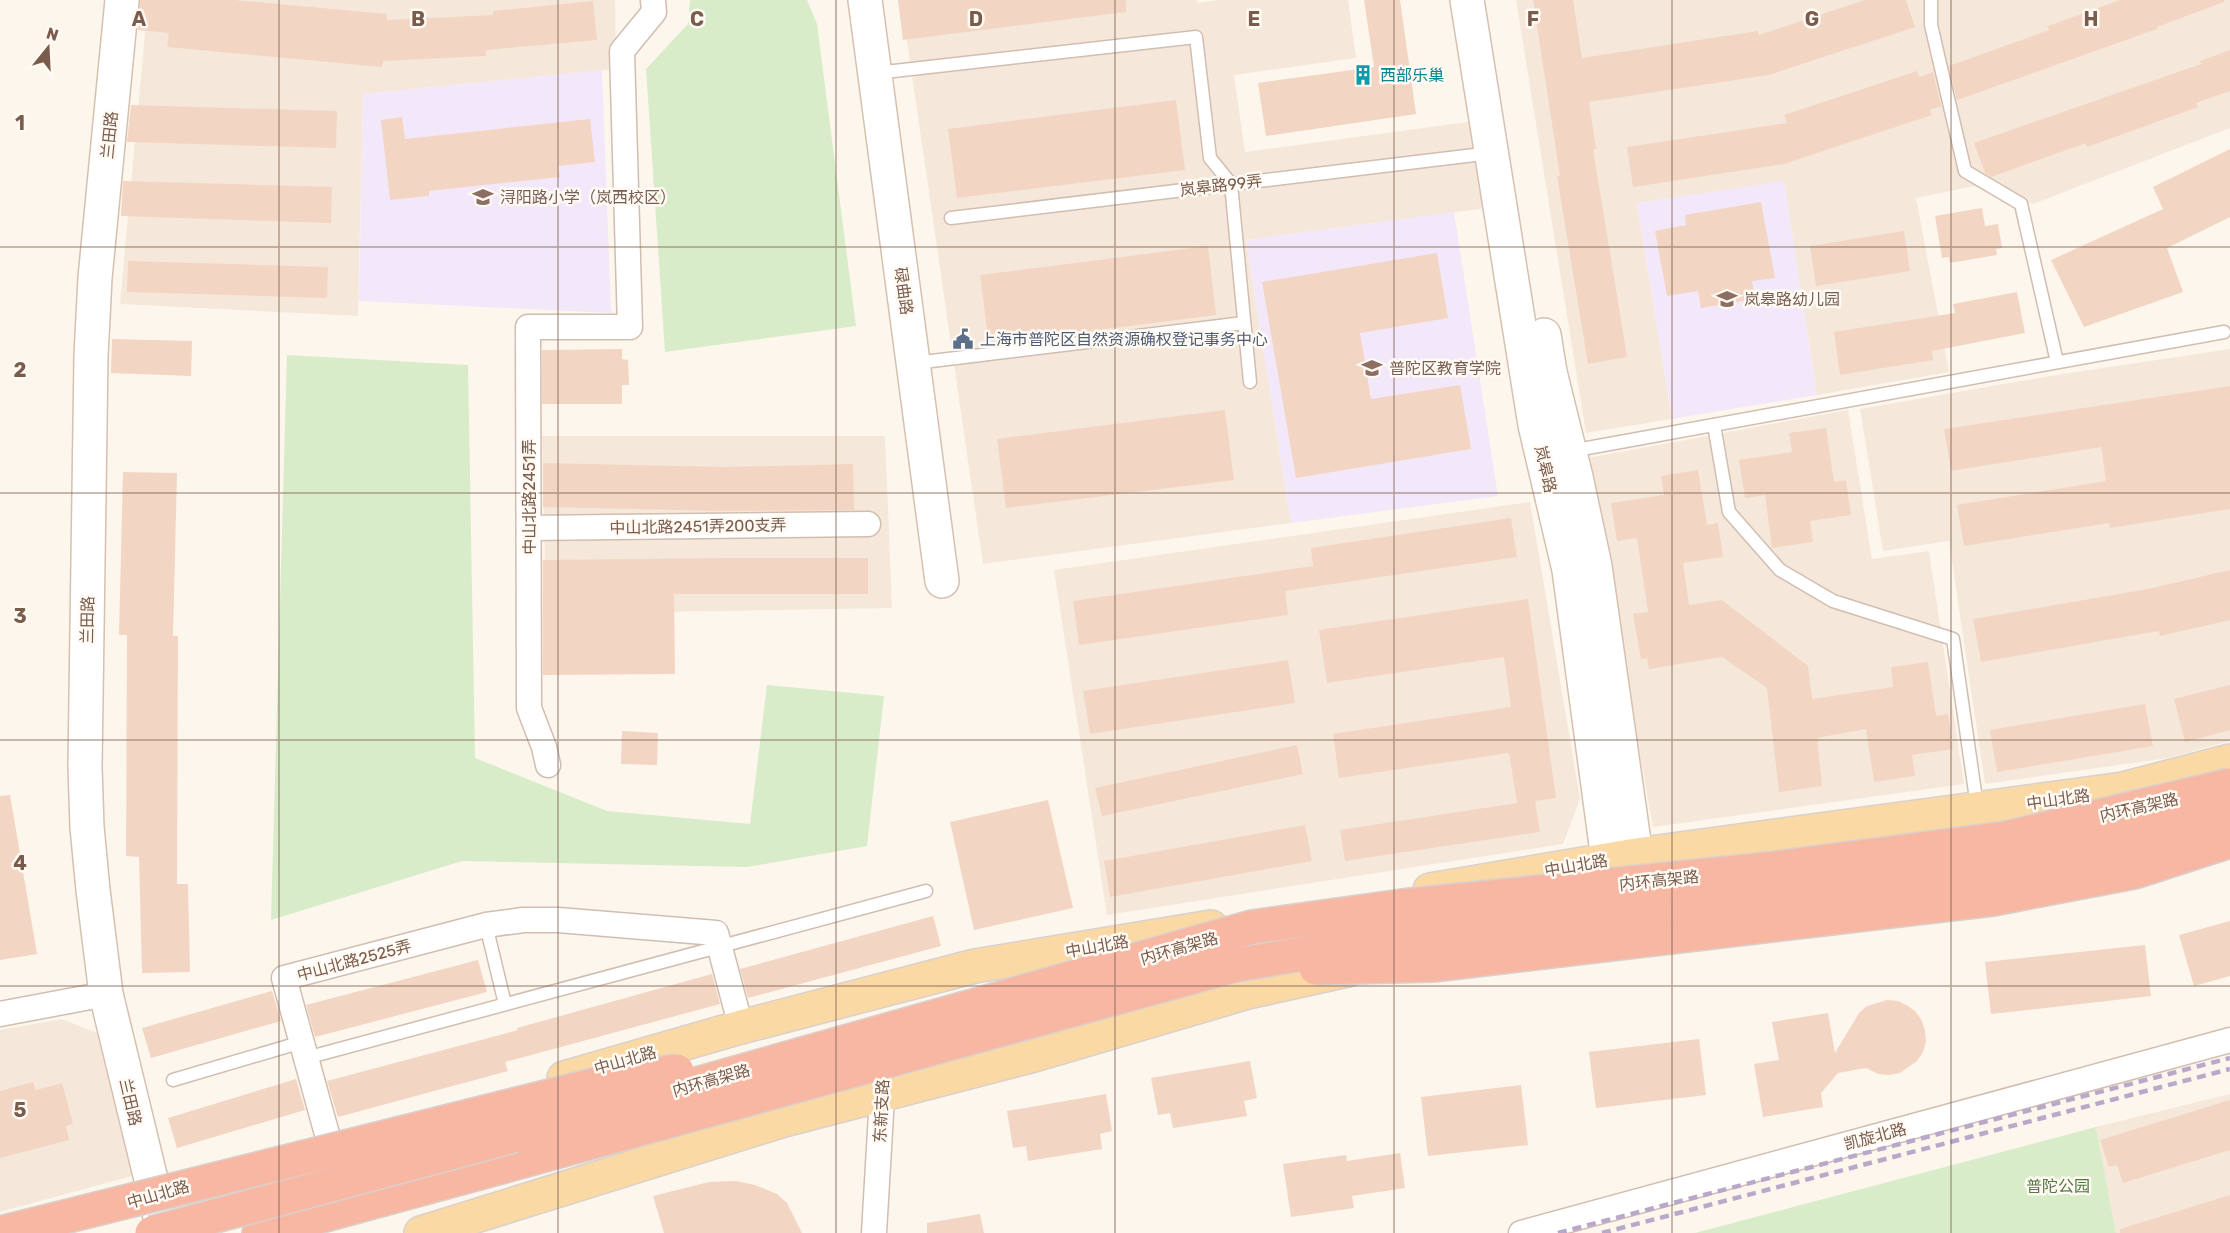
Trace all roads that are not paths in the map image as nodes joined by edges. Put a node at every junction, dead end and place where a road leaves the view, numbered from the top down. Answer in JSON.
{"nodes":[{"id":1,"x":122,"y":0,"type":"edge"},
{"id":2,"x":653,"y":0,"type":"edge"},
{"id":3,"x":865,"y":0,"type":"edge"},
{"id":4,"x":1467,"y":0,"type":"edge"},
{"id":5,"x":1489,"y":0,"type":"edge"},
{"id":6,"x":1931,"y":0,"type":"edge"},
{"id":7,"x":875,"y":73,"type":"junction"},
{"id":8,"x":1492,"y":153,"type":"junction"},
{"id":9,"x":1231,"y":184,"type":"junction"},
{"id":10,"x":951,"y":218,"type":"dead end"},
{"id":11,"x":1244,"y":323,"type":"junction"},
{"id":12,"x":2224,"y":332,"type":"dead end"},
{"id":13,"x":2057,"y":362,"type":"junction"},
{"id":14,"x":914,"y":363,"type":"junction"},
{"id":15,"x":1250,"y":382,"type":"dead end"},
{"id":16,"x":1714,"y":425,"type":"junction"},
{"id":17,"x":1569,"y":451,"type":"junction"},
{"id":18,"x":868,"y":524,"type":"dead end"},
{"id":19,"x":529,"y":528,"type":"junction"},
{"id":20,"x":942,"y":581,"type":"dead end"},
{"id":21,"x":2230,"y":761,"type":"edge"},
{"id":22,"x":548,"y":765,"type":"dead end"},
{"id":23,"x":2230,"y":785,"type":"edge"},
{"id":24,"x":1978,"y":810,"type":"junction"},
{"id":25,"x":2230,"y":816,"type":"edge"},
{"id":26,"x":2230,"y":841,"type":"edge"},
{"id":27,"x":2230,"y":854,"type":"edge"},
{"id":28,"x":1622,"y":857,"type":"junction"},
{"id":29,"x":926,"y":891,"type":"dead end"},
{"id":30,"x":486,"y":925,"type":"junction"},
{"id":31,"x":1632,"y":937,"type":"junction"},
{"id":32,"x":720,"y":947,"type":"junction"},
{"id":33,"x":1236,"y":965,"type":"junction"},
{"id":34,"x":888,"y":989,"type":"junction"},
{"id":35,"x":106,"y":994,"type":"junction"},
{"id":36,"x":506,"y":1004,"type":"junction"},
{"id":37,"x":0,"y":1014,"type":"edge"},
{"id":38,"x":741,"y":1027,"type":"junction"},
{"id":39,"x":2230,"y":1040,"type":"edge"},
{"id":40,"x":827,"y":1047,"type":"junction"},
{"id":41,"x":304,"y":1050,"type":"junction"},
{"id":42,"x":173,"y":1080,"type":"dead end"},
{"id":43,"x":882,"y":1094,"type":"junction"},
{"id":44,"x":330,"y":1144,"type":"junction"},
{"id":45,"x":534,"y":1158,"type":"junction"},
{"id":46,"x":154,"y":1195,"type":"junction"},
{"id":47,"x":0,"y":1233,"type":"edge"},
{"id":48,"x":23,"y":1233,"type":"edge"},
{"id":49,"x":152,"y":1233,"type":"edge"},
{"id":50,"x":164,"y":1233,"type":"edge"},
{"id":51,"x":259,"y":1233,"type":"edge"},
{"id":52,"x":344,"y":1233,"type":"edge"},
{"id":53,"x":421,"y":1233,"type":"edge"},
{"id":54,"x":874,"y":1233,"type":"edge"},
{"id":55,"x":1521,"y":1233,"type":"edge"}],
"edges":[{"from":1,"to":35,"type":"street","name":"兰田路"},
{"from":2,"to":19,"type":"street","name":"中山北路2451弄"},
{"from":3,"to":7,"type":"street","name":"碌曲路"},
{"from":4,"to":8,"type":"street","name":"岚皋路"},
{"from":5,"to":17,"type":"street","name":"岚皋路"},
{"from":6,"to":13,"type":"lane"},
{"from":7,"to":9,"type":"lane"},
{"from":7,"to":14,"type":"street","name":"碌曲路"},
{"from":8,"to":9,"type":"lane","name":"岚皋路99弄"},
{"from":8,"to":28,"type":"street","name":"岚皋路"},
{"from":9,"to":10,"type":"lane","name":"岚皋路99弄"},
{"from":9,"to":11,"type":"lane"},
{"from":11,"to":14,"type":"lane"},
{"from":11,"to":15,"type":"lane"},
{"from":12,"to":13,"type":"lane"},
{"from":13,"to":16,"type":"lane"},
{"from":14,"to":20,"type":"street","name":"碌曲路"},
{"from":16,"to":17,"type":"lane"},
{"from":16,"to":24,"type":"lane"},
{"from":17,"to":28,"type":"street","name":"岚皋路"},
{"from":18,"to":19,"type":"street","name":"中山北路2451弄200支弄"},
{"from":19,"to":22,"type":"street","name":"中山北路2451弄"},
{"from":21,"to":24,"type":"main road","name":"中山北路"},
{"from":23,"to":40,"type":"highway","name":"内环高架路","bridge":true},
{"from":24,"to":28,"type":"main road","name":"中山北路"},
{"from":25,"to":33,"type":"highway","name":"内环高架路","bridge":true},
{"from":26,"to":33,"type":"highway","bridge":true},
{"from":27,"to":31,"type":"main road"},
{"from":28,"to":31,"type":"street","name":"岚皋路"},
{"from":28,"to":34,"type":"main road","name":"中山北路"},
{"from":29,"to":32,"type":"lane"},
{"from":30,"to":32,"type":"street","name":"中山北路2525弄"},
{"from":30,"to":36,"type":"lane"},
{"from":30,"to":41,"type":"street","name":"中山北路2525弄"},
{"from":31,"to":43,"type":"main road"},
{"from":32,"to":36,"type":"lane"},
{"from":32,"to":38,"type":"street"},
{"from":33,"to":45,"type":"highway","name":"内环高架路","bridge":true},
{"from":34,"to":38,"type":"main road","name":"中山北路"},
{"from":34,"to":43,"type":"street","name":"东新支路"},
{"from":35,"to":37,"type":"street"},
{"from":35,"to":46,"type":"street","name":"兰田路"},
{"from":36,"to":41,"type":"lane"},
{"from":38,"to":44,"type":"main road","name":"中山北路"},
{"from":39,"to":55,"type":"street","name":"凯旋北路"},
{"from":40,"to":47,"type":"highway","bridge":true},
{"from":40,"to":49,"type":"highway","name":"内环高架路","bridge":true},
{"from":41,"to":42,"type":"lane"},
{"from":41,"to":44,"type":"street","name":"中山北路2525弄"},
{"from":43,"to":53,"type":"main road"},
{"from":43,"to":54,"type":"street","name":"东新支路"},
{"from":44,"to":46,"type":"main road","name":"中山北路"},
{"from":45,"to":51,"type":"highway","name":"内环高架路"},
{"from":45,"to":52,"type":"highway"},
{"from":46,"to":48,"type":"main road","name":"中山北路"},
{"from":46,"to":50,"type":"street","name":"兰田路"}]}
